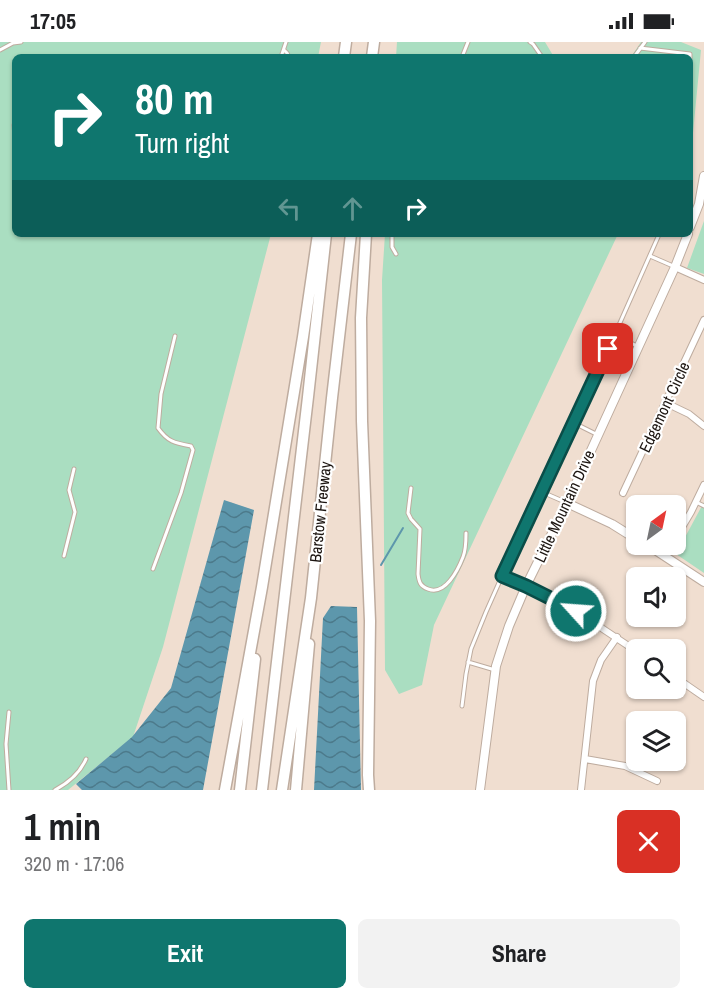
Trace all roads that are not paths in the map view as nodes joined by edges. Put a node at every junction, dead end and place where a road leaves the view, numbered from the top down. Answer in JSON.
{"nodes":[{"id":1,"x":21,"y":42,"type":"edge"},
{"id":2,"x":286,"y":42,"type":"edge"},
{"id":3,"x":645,"y":42,"type":"edge"},
{"id":4,"x":640,"y":48,"type":"junction"},
{"id":5,"x":0,"y":50,"type":"edge"},
{"id":6,"x":284,"y":50,"type":"junction"},
{"id":7,"x":282,"y":54,"type":"edge"},
{"id":8,"x":288,"y":54,"type":"edge"},
{"id":9,"x":636,"y":54,"type":"edge"},
{"id":10,"x":690,"y":54,"type":"edge"},
{"id":11,"x":704,"y":176,"type":"edge"},
{"id":12,"x":693,"y":219,"type":"edge"},
{"id":13,"x":318,"y":237,"type":"edge"},
{"id":14,"x":326,"y":237,"type":"edge"},
{"id":15,"x":351,"y":237,"type":"edge"},
{"id":16,"x":366,"y":237,"type":"edge"},
{"id":17,"x":392,"y":237,"type":"edge"},
{"id":18,"x":658,"y":237,"type":"dead end"},
{"id":19,"x":687,"y":237,"type":"edge"},
{"id":20,"x":396,"y":254,"type":"dead end"},
{"id":21,"x":650,"y":256,"type":"junction"},
{"id":22,"x":675,"y":267,"type":"junction"},
{"id":23,"x":704,"y":280,"type":"edge"},
{"id":24,"x":704,"y":320,"type":"edge"},
{"id":25,"x":615,"y":335,"type":"junction"},
{"id":26,"x":175,"y":336,"type":"dead end"},
{"id":27,"x":639,"y":347,"type":"junction"},
{"id":28,"x":666,"y":403,"type":"junction"},
{"id":29,"x":574,"y":423,"type":"junction"},
{"id":30,"x":704,"y":426,"type":"edge"},
{"id":31,"x":598,"y":435,"type":"junction"},
{"id":32,"x":74,"y":470,"type":"dead end"},
{"id":33,"x":704,"y":485,"type":"edge"},
{"id":34,"x":411,"y":488,"type":"dead end"},
{"id":35,"x":542,"y":492,"type":"junction"},
{"id":36,"x":622,"y":493,"type":"dead end"},
{"id":37,"x":696,"y":502,"type":"junction"},
{"id":38,"x":567,"y":503,"type":"junction"},
{"id":39,"x":704,"y":506,"type":"edge"},
{"id":40,"x":686,"y":520,"type":"edge"},
{"id":41,"x":626,"y":532,"type":"edge"},
{"id":42,"x":466,"y":533,"type":"dead end"},
{"id":43,"x":64,"y":556,"type":"dead end"},
{"id":44,"x":665,"y":556,"type":"edge"},
{"id":45,"x":153,"y":569,"type":"dead end"},
{"id":46,"x":502,"y":576,"type":"junction"},
{"id":47,"x":704,"y":582,"type":"edge"},
{"id":48,"x":526,"y":586,"type":"junction"},
{"id":49,"x":262,"y":587,"type":"junction"},
{"id":50,"x":311,"y":598,"type":"junction"},
{"id":51,"x":617,"y":637,"type":"junction"},
{"id":52,"x":626,"y":644,"type":"edge"},
{"id":53,"x":468,"y":662,"type":"junction"},
{"id":54,"x":496,"y":670,"type":"junction"},
{"id":55,"x":686,"y":685,"type":"edge"},
{"id":56,"x":704,"y":697,"type":"edge"},
{"id":57,"x":462,"y":706,"type":"dead end"},
{"id":58,"x":9,"y":712,"type":"dead end"},
{"id":59,"x":86,"y":759,"type":"dead end"},
{"id":60,"x":585,"y":759,"type":"junction"},
{"id":61,"x":657,"y":781,"type":"dead end"},
{"id":62,"x":9,"y":790,"type":"edge"},
{"id":63,"x":55,"y":790,"type":"edge"},
{"id":64,"x":225,"y":790,"type":"edge"},
{"id":65,"x":240,"y":790,"type":"edge"},
{"id":66,"x":262,"y":790,"type":"edge"},
{"id":67,"x":282,"y":790,"type":"edge"},
{"id":68,"x":296,"y":790,"type":"edge"},
{"id":69,"x":369,"y":790,"type":"edge"},
{"id":70,"x":480,"y":790,"type":"edge"},
{"id":71,"x":581,"y":790,"type":"edge"}],
"edges":[{"from":1,"to":5,"type":"lane"},
{"from":2,"to":6,"type":"lane"},
{"from":3,"to":4,"type":"lane"},
{"from":4,"to":9,"type":"lane"},
{"from":4,"to":10,"type":"lane"},
{"from":6,"to":7,"type":"lane"},
{"from":6,"to":8,"type":"lane"},
{"from":11,"to":12,"type":"main road"},
{"from":13,"to":49,"type":"highway"},
{"from":14,"to":66,"type":"highway","name":"Barstow Freeway"},
{"from":15,"to":50,"type":"highway","name":"Barstow Freeway"},
{"from":16,"to":69,"type":"highway"},
{"from":17,"to":20,"type":"lane"},
{"from":18,"to":21,"type":"lane"},
{"from":19,"to":22,"type":"main road","name":"Little Mountain Drive"},
{"from":21,"to":22,"type":"lane"},
{"from":21,"to":25,"type":"lane"},
{"from":22,"to":23,"type":"street"},
{"from":22,"to":27,"type":"main road","name":"Little Mountain Drive"},
{"from":24,"to":28,"type":"street","name":"Edgemont Circle"},
{"from":25,"to":27,"type":"lane"},
{"from":25,"to":29,"type":"lane"},
{"from":26,"to":45,"type":"lane"},
{"from":27,"to":31,"type":"main road","name":"Little Mountain Drive"},
{"from":28,"to":30,"type":"street"},
{"from":28,"to":36,"type":"street","name":"Edgemont Circle"},
{"from":29,"to":31,"type":"lane"},
{"from":29,"to":35,"type":"lane"},
{"from":31,"to":38,"type":"main road","name":"Little Mountain Drive"},
{"from":32,"to":43,"type":"lane"},
{"from":33,"to":37,"type":"street"},
{"from":34,"to":42,"type":"lane"},
{"from":35,"to":38,"type":"lane"},
{"from":35,"to":46,"type":"lane"},
{"from":37,"to":39,"type":"lane"},
{"from":37,"to":40,"type":"street"},
{"from":38,"to":41,"type":"main road"},
{"from":38,"to":48,"type":"main road","name":"Little Mountain Drive"},
{"from":44,"to":47,"type":"main road"},
{"from":46,"to":48,"type":"lane"},
{"from":46,"to":53,"type":"lane"},
{"from":48,"to":51,"type":"street"},
{"from":48,"to":54,"type":"main road","name":"Little Mountain Drive"},
{"from":49,"to":64,"type":"highway"},
{"from":49,"to":65,"type":"highway"},
{"from":50,"to":67,"type":"highway","name":"Barstow Freeway"},
{"from":50,"to":68,"type":"highway"},
{"from":51,"to":52,"type":"street"},
{"from":51,"to":60,"type":"street"},
{"from":53,"to":54,"type":"lane"},
{"from":53,"to":57,"type":"lane"},
{"from":54,"to":70,"type":"main road","name":"Little Mountain Drive"},
{"from":55,"to":56,"type":"street"},
{"from":58,"to":62,"type":"lane"},
{"from":59,"to":63,"type":"lane"},
{"from":60,"to":61,"type":"street"},
{"from":60,"to":71,"type":"street"}]}
